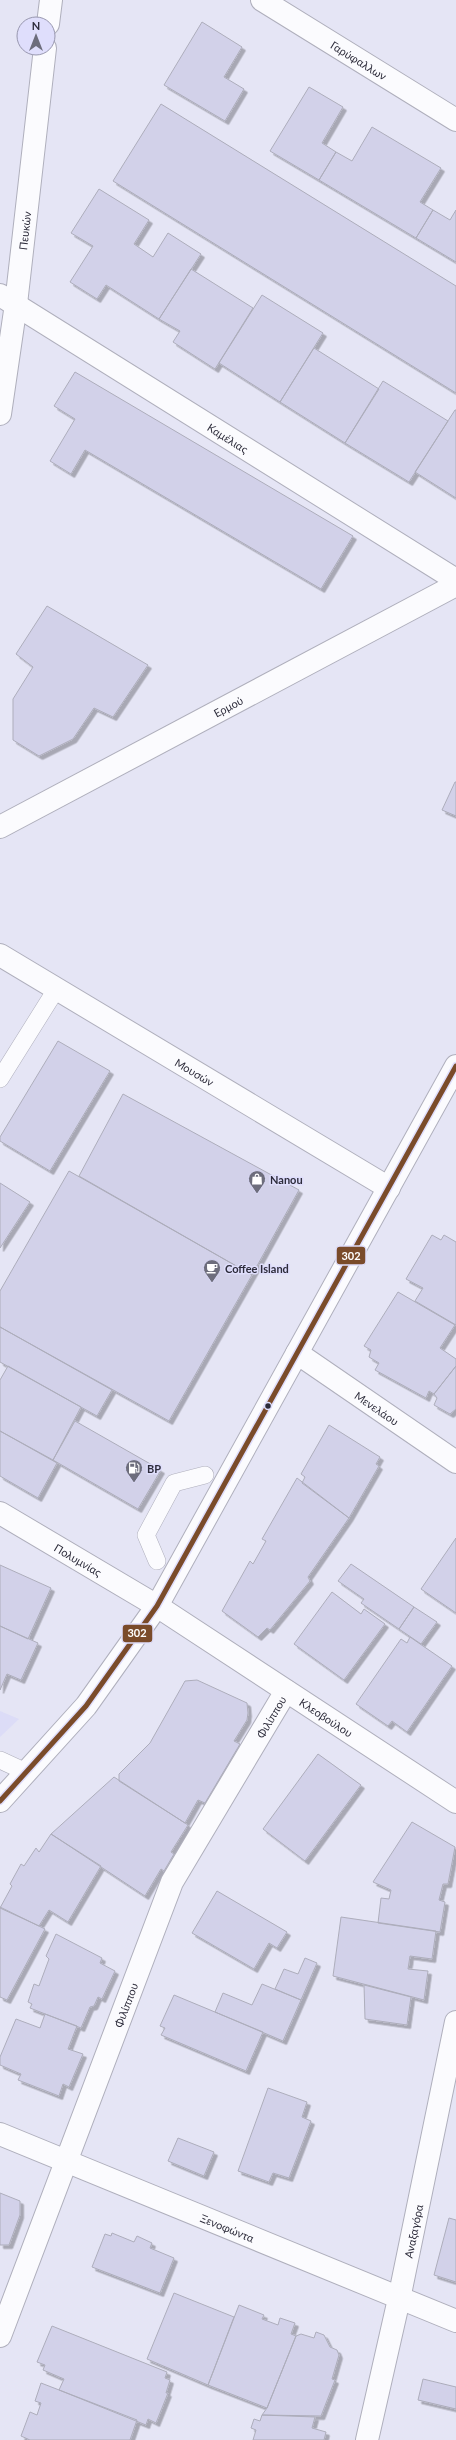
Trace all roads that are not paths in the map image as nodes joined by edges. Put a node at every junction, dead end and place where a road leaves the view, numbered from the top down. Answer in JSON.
{"nodes":[{"id":1,"x":51,"y":0,"type":"edge"},
{"id":2,"x":262,"y":0,"type":"edge"},
{"id":3,"x":49,"y":16,"type":"edge"},
{"id":4,"x":44,"y":56,"type":"edge"},
{"id":5,"x":456,"y":120,"type":"edge"},
{"id":6,"x":8,"y":300,"type":"edge"},
{"id":7,"x":0,"y":414,"type":"edge"},
{"id":8,"x":456,"y":580,"type":"edge"},
{"id":9,"x":456,"y":585,"type":"edge"},
{"id":10,"x":0,"y":827,"type":"edge"},
{"id":11,"x":0,"y":955,"type":"edge"},
{"id":12,"x":57,"y":988,"type":"junction"},
{"id":13,"x":456,"y":1067,"type":"edge"},
{"id":14,"x":0,"y":1079,"type":"edge"},
{"id":15,"x":389,"y":1188,"type":"junction"},
{"id":16,"x":297,"y":1353,"type":"junction"},
{"id":17,"x":456,"y":1462,"type":"edge"},
{"id":18,"x":205,"y":1475,"type":"dead end"},
{"id":19,"x":0,"y":1513,"type":"edge"},
{"id":20,"x":157,"y":1561,"type":"dead end"},
{"id":21,"x":157,"y":1606,"type":"junction"},
{"id":22,"x":286,"y":1691,"type":"junction"},
{"id":23,"x":0,"y":1760,"type":"edge"},
{"id":24,"x":26,"y":1772,"type":"junction"},
{"id":25,"x":0,"y":1800,"type":"edge"},
{"id":26,"x":456,"y":1802,"type":"edge"},
{"id":27,"x":456,"y":2022,"type":"edge"},
{"id":28,"x":0,"y":2134,"type":"edge"},
{"id":29,"x":66,"y":2161,"type":"junction"},
{"id":30,"x":399,"y":2299,"type":"junction"},
{"id":31,"x":456,"y":2321,"type":"edge"},
{"id":32,"x":0,"y":2336,"type":"edge"},
{"id":33,"x":367,"y":2440,"type":"edge"}],
"edges":[{"from":1,"to":3,"type":"street"},
{"from":2,"to":5,"type":"street","name":"Γαρύφαλλων"},
{"from":4,"to":6,"type":"street","name":"Πευκών"},
{"from":6,"to":7,"type":"street","name":"Πευκών"},
{"from":6,"to":8,"type":"street","name":"Καμέλιας"},
{"from":9,"to":10,"type":"street","name":"Ερμού"},
{"from":11,"to":12,"type":"street","name":"Μουσών"},
{"from":12,"to":14,"type":"lane"},
{"from":12,"to":15,"type":"street","name":"Μουσών"},
{"from":13,"to":15,"type":"street"},
{"from":15,"to":16,"type":"street"},
{"from":16,"to":17,"type":"street","name":"Μενελάου"},
{"from":16,"to":21,"type":"street"},
{"from":18,"to":20,"type":"lane"},
{"from":19,"to":21,"type":"street","name":"Πολυμνίας"},
{"from":21,"to":22,"type":"street","name":"Κλεοβούλου"},
{"from":21,"to":24,"type":"street"},
{"from":22,"to":26,"type":"street","name":"Κλεοβούλου"},
{"from":22,"to":29,"type":"street","name":"Φιλίππου"},
{"from":23,"to":24,"type":"lane"},
{"from":24,"to":25,"type":"street"},
{"from":27,"to":30,"type":"street","name":"Αναξαγόρα"},
{"from":28,"to":29,"type":"street","name":"Ξενοφώντα"},
{"from":29,"to":30,"type":"street","name":"Ξενοφώντα"},
{"from":29,"to":32,"type":"street","name":"Φιλίππου"},
{"from":30,"to":31,"type":"street","name":"Ξενοφώντα"},
{"from":30,"to":33,"type":"street","name":"Αναξαγόρα"}]}
